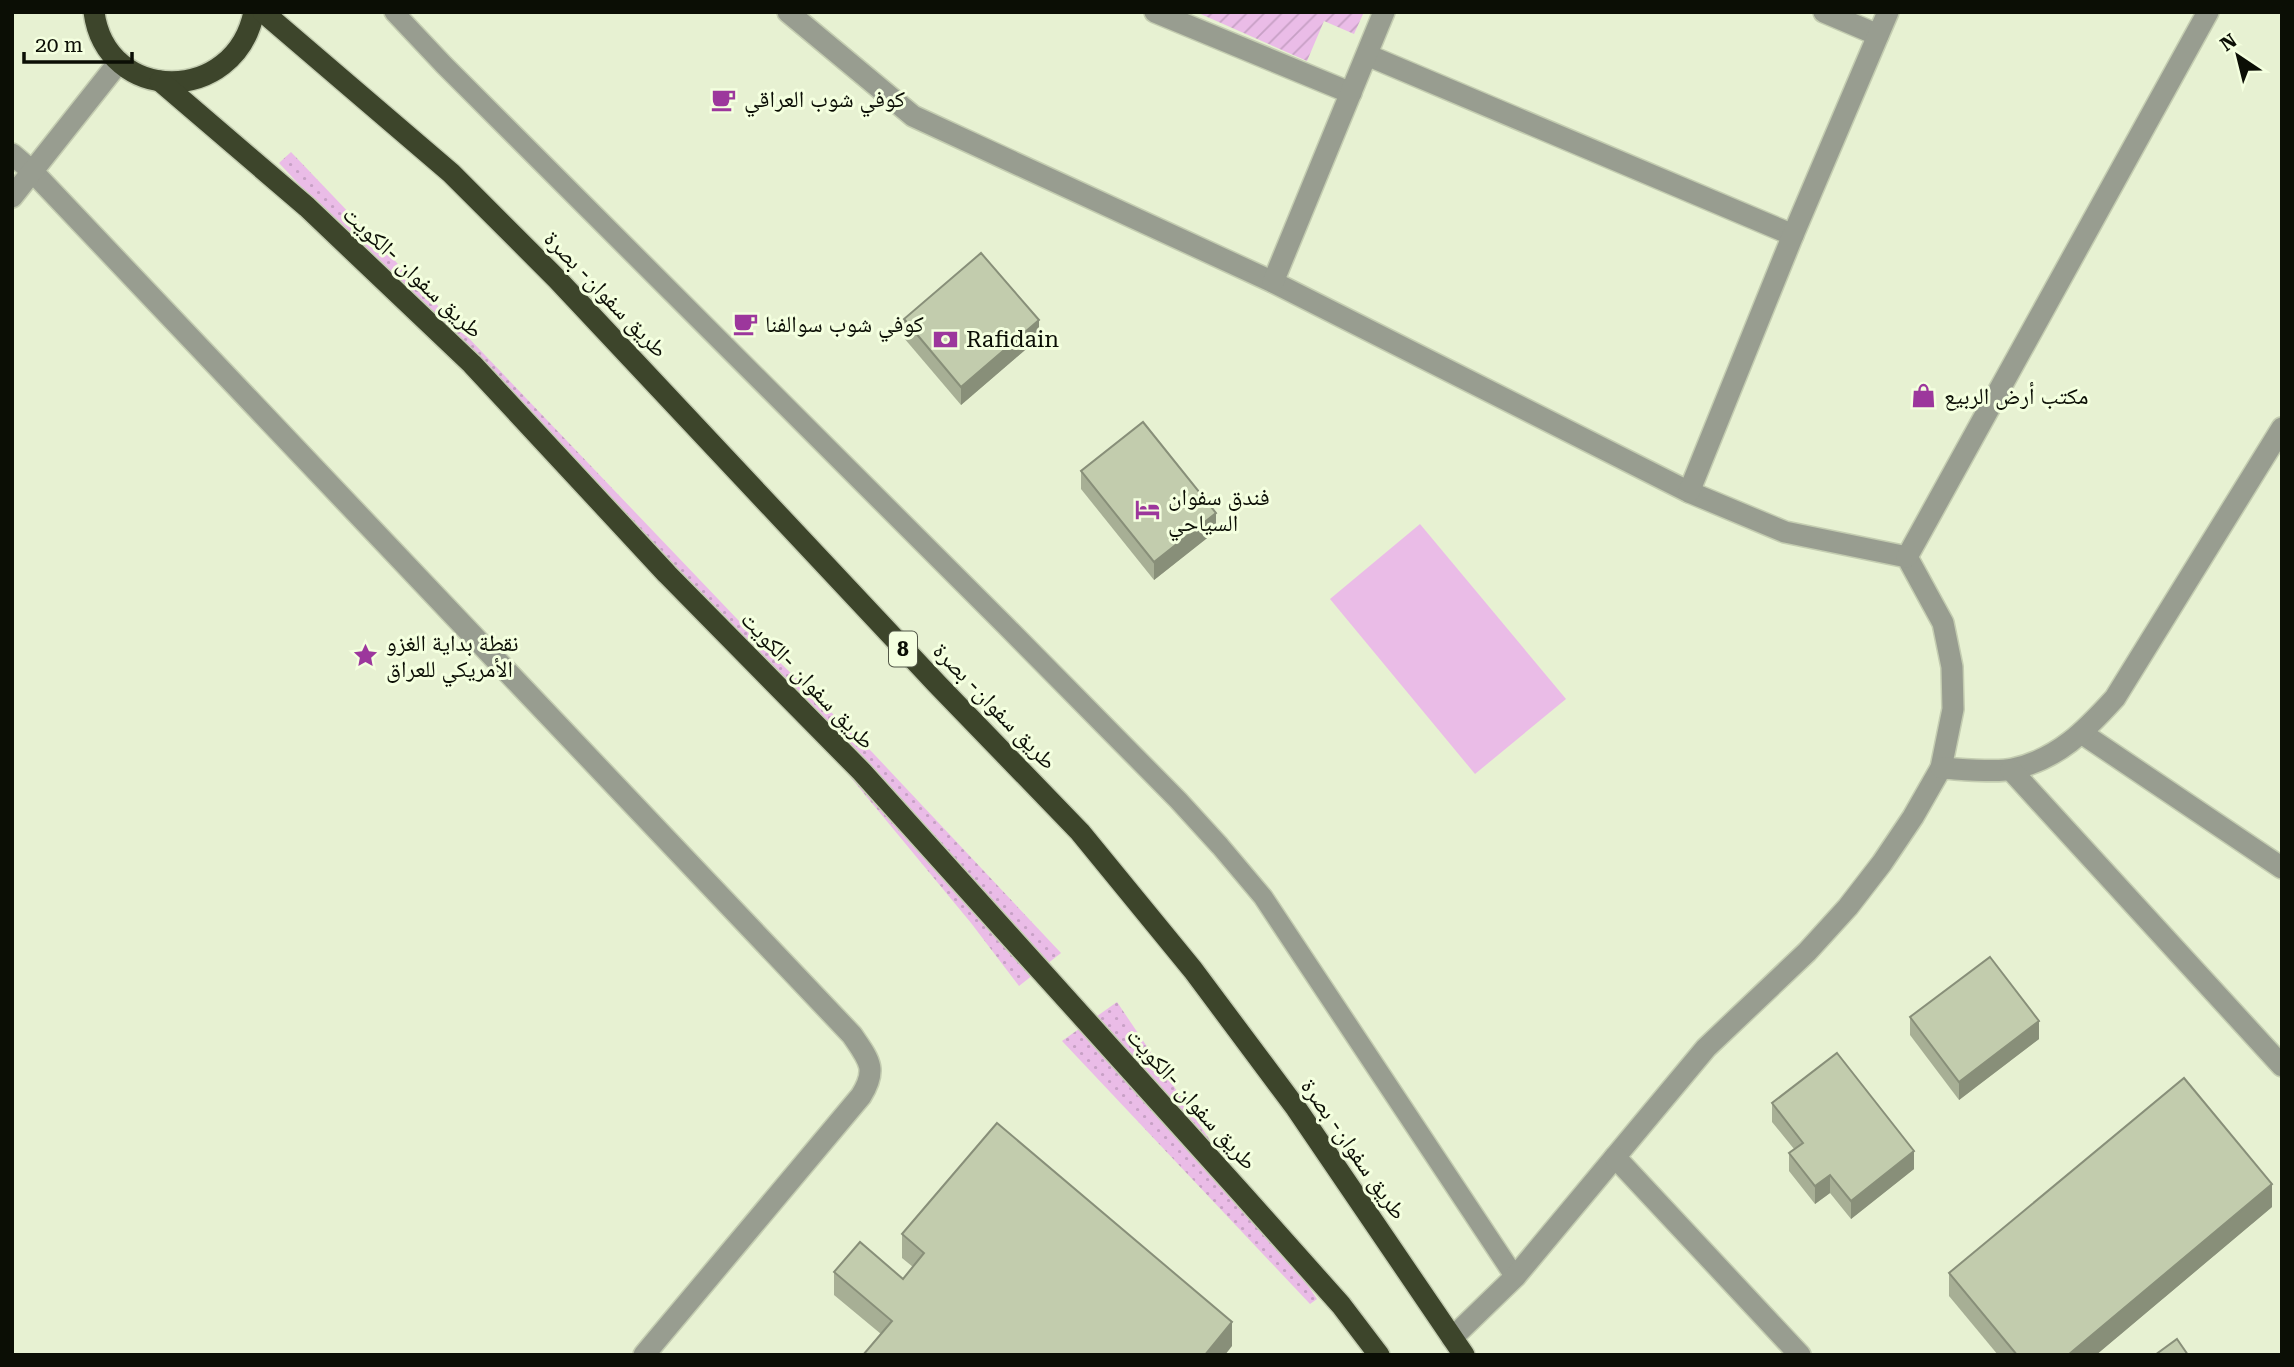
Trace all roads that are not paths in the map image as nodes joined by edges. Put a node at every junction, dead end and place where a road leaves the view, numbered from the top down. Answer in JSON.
{"nodes":[{"id":1,"x":254,"y":12,"type":"edge"},
{"id":2,"x":263,"y":12,"type":"edge"},
{"id":3,"x":394,"y":12,"type":"edge"},
{"id":4,"x":788,"y":12,"type":"edge"},
{"id":5,"x":1155,"y":12,"type":"edge"},
{"id":6,"x":1384,"y":12,"type":"edge"},
{"id":7,"x":1824,"y":12,"type":"edge"},
{"id":8,"x":1888,"y":12,"type":"edge"},
{"id":9,"x":2208,"y":12,"type":"edge"},
{"id":10,"x":92,"y":15,"type":"edge"},
{"id":11,"x":1878,"y":35,"type":"junction"},
{"id":12,"x":1367,"y":55,"type":"junction"},
{"id":13,"x":119,"y":62,"type":"junction"},
{"id":14,"x":160,"y":81,"type":"junction"},
{"id":15,"x":1352,"y":93,"type":"junction"},
{"id":16,"x":12,"y":154,"type":"edge"},
{"id":17,"x":33,"y":172,"type":"junction"},
{"id":18,"x":12,"y":197,"type":"edge"},
{"id":19,"x":1793,"y":234,"type":"junction"},
{"id":20,"x":1273,"y":282,"type":"junction"},
{"id":21,"x":2282,"y":428,"type":"edge"},
{"id":22,"x":1689,"y":492,"type":"junction"},
{"id":23,"x":1907,"y":557,"type":"junction"},
{"id":24,"x":2083,"y":734,"type":"junction"},
{"id":25,"x":1941,"y":768,"type":"junction"},
{"id":26,"x":2011,"y":770,"type":"junction"},
{"id":27,"x":2282,"y":868,"type":"edge"},
{"id":28,"x":2282,"y":1066,"type":"edge"},
{"id":29,"x":1615,"y":1157,"type":"junction"},
{"id":30,"x":1515,"y":1277,"type":"junction"},
{"id":31,"x":1458,"y":1346,"type":"edge"},
{"id":32,"x":644,"y":1355,"type":"edge"},
{"id":33,"x":1379,"y":1355,"type":"edge"},
{"id":34,"x":1800,"y":1355,"type":"edge"}],
"edges":[{"from":1,"to":14,"type":"highway","name":"طريق سفوان -الكويت"},
{"from":2,"to":31,"type":"highway","name":"طريق سفوان- بصرة","number":"8"},
{"from":3,"to":30,"type":"lane"},
{"from":4,"to":20,"type":"street"},
{"from":5,"to":15,"type":"street"},
{"from":6,"to":12,"type":"street"},
{"from":7,"to":11,"type":"street"},
{"from":8,"to":11,"type":"street"},
{"from":9,"to":23,"type":"street"},
{"from":10,"to":13,"type":"highway","name":"طريق سفوان -الكويت"},
{"from":11,"to":19,"type":"street"},
{"from":12,"to":15,"type":"street"},
{"from":12,"to":19,"type":"street"},
{"from":13,"to":14,"type":"highway","name":"طريق سفوان -الكويت"},
{"from":13,"to":17,"type":"street"},
{"from":14,"to":33,"type":"highway","name":"طريق سفوان -الكويت"},
{"from":15,"to":20,"type":"street"},
{"from":16,"to":17,"type":"street"},
{"from":17,"to":18,"type":"street"},
{"from":17,"to":32,"type":"street"},
{"from":19,"to":22,"type":"street"},
{"from":20,"to":22,"type":"street"},
{"from":21,"to":24,"type":"street"},
{"from":22,"to":23,"type":"street"},
{"from":23,"to":25,"type":"street"},
{"from":24,"to":26,"type":"street"},
{"from":24,"to":27,"type":"street"},
{"from":25,"to":26,"type":"street"},
{"from":25,"to":29,"type":"street"},
{"from":26,"to":28,"type":"street"},
{"from":29,"to":30,"type":"street"},
{"from":29,"to":34,"type":"street"},
{"from":30,"to":31,"type":"street"}]}
